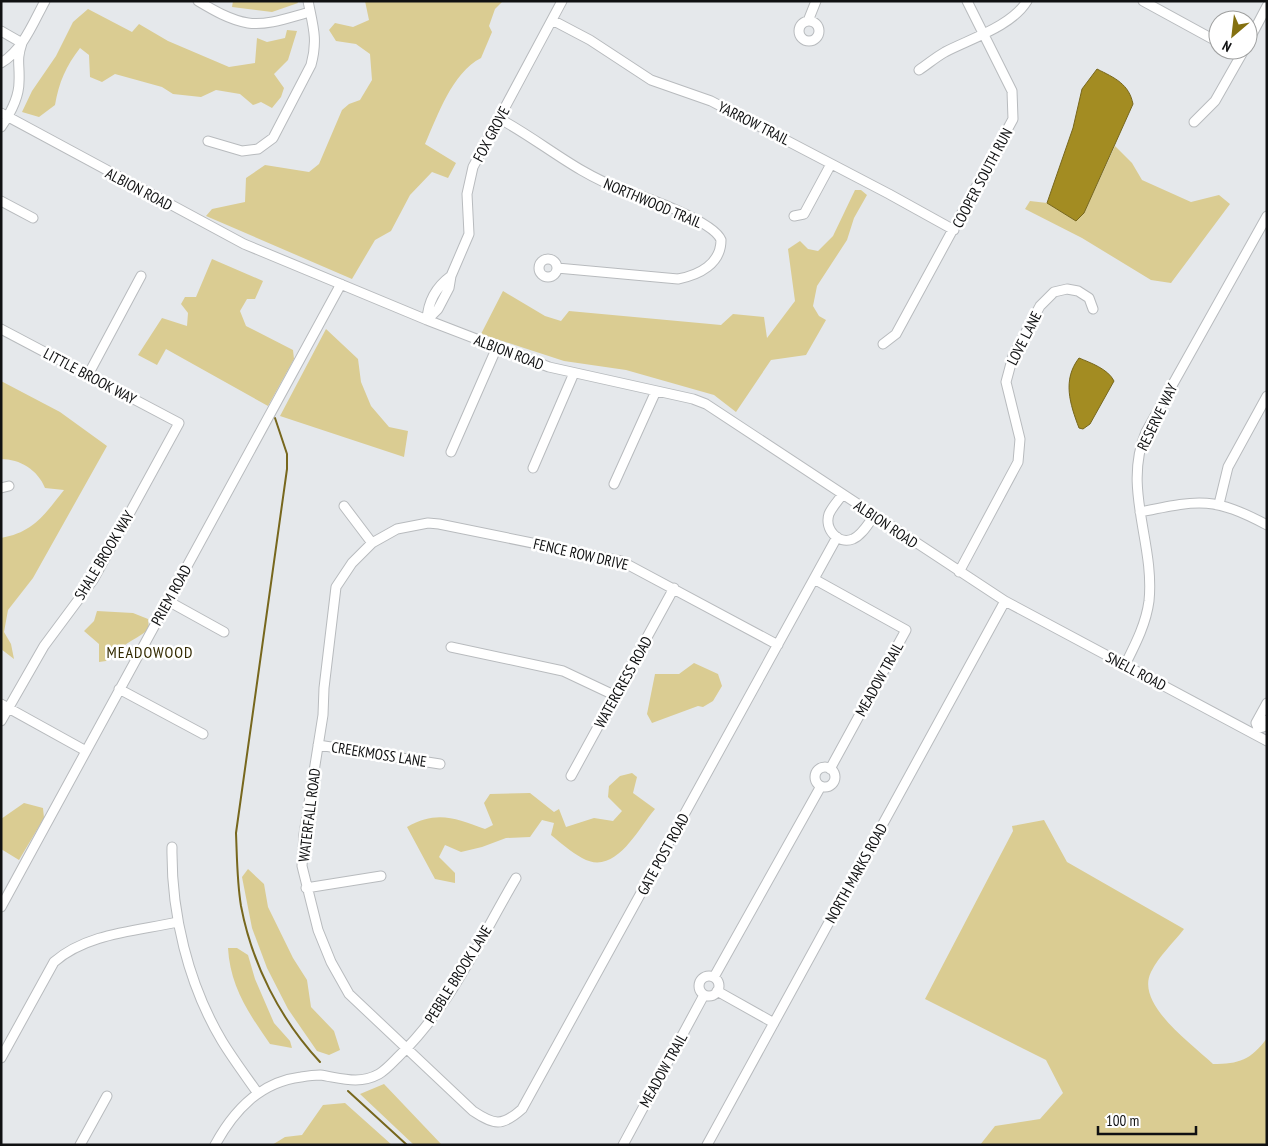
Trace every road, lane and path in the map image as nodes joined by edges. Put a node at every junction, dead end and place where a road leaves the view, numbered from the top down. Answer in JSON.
{"nodes":[{"id":1,"x":45,"y":1,"type":"edge"},
{"id":2,"x":198,"y":1,"type":"edge"},
{"id":3,"x":308,"y":1,"type":"edge"},
{"id":4,"x":562,"y":1,"type":"edge"},
{"id":5,"x":816,"y":1,"type":"edge"},
{"id":6,"x":967,"y":1,"type":"edge"},
{"id":7,"x":1026,"y":1,"type":"edge"},
{"id":8,"x":1143,"y":1,"type":"edge"},
{"id":9,"x":1267,"y":6,"type":"edge"},
{"id":10,"x":310,"y":12,"type":"junction"},
{"id":11,"x":552,"y":20,"type":"junction"},
{"id":12,"x":808,"y":21,"type":"dead end"},
{"id":13,"x":1258,"y":23,"type":"edge"},
{"id":14,"x":1,"y":31,"type":"edge"},
{"id":15,"x":984,"y":32,"type":"junction"},
{"id":16,"x":1208,"y":37,"type":"edge"},
{"id":17,"x":22,"y":42,"type":"junction"},
{"id":18,"x":1235,"y":60,"type":"edge"},
{"id":19,"x":1,"y":63,"type":"edge"},
{"id":20,"x":919,"y":70,"type":"dead end"},
{"id":21,"x":5,"y":115,"type":"edge"},
{"id":22,"x":500,"y":119,"type":"junction"},
{"id":23,"x":1194,"y":122,"type":"dead end"},
{"id":24,"x":1,"y":127,"type":"edge"},
{"id":25,"x":208,"y":141,"type":"dead end"},
{"id":26,"x":832,"y":164,"type":"junction"},
{"id":27,"x":1,"y":201,"type":"edge"},
{"id":28,"x":794,"y":216,"type":"dead end"},
{"id":29,"x":1267,"y":216,"type":"edge"},
{"id":30,"x":33,"y":218,"type":"dead end"},
{"id":31,"x":954,"y":230,"type":"junction"},
{"id":32,"x":557,"y":268,"type":"dead end"},
{"id":33,"x":141,"y":276,"type":"dead end"},
{"id":34,"x":341,"y":284,"type":"junction"},
{"id":35,"x":1093,"y":309,"type":"dead end"},
{"id":36,"x":427,"y":320,"type":"junction"},
{"id":37,"x":1,"y":329,"type":"edge"},
{"id":38,"x":883,"y":344,"type":"dead end"},
{"id":39,"x":497,"y":347,"type":"junction"},
{"id":40,"x":574,"y":373,"type":"junction"},
{"id":41,"x":88,"y":375,"type":"junction"},
{"id":42,"x":656,"y":391,"type":"junction"},
{"id":43,"x":1267,"y":396,"type":"edge"},
{"id":44,"x":179,"y":423,"type":"joint"},
{"id":45,"x":451,"y":452,"type":"dead end"},
{"id":46,"x":533,"y":468,"type":"dead end"},
{"id":47,"x":614,"y":484,"type":"dead end"},
{"id":48,"x":842,"y":495,"type":"junction"},
{"id":49,"x":1219,"y":504,"type":"junction"},
{"id":50,"x":344,"y":506,"type":"dead end"},
{"id":51,"x":1140,"y":512,"type":"junction"},
{"id":52,"x":874,"y":516,"type":"junction"},
{"id":53,"x":1267,"y":525,"type":"edge"},
{"id":54,"x":837,"y":538,"type":"junction"},
{"id":55,"x":372,"y":543,"type":"junction"},
{"id":56,"x":959,"y":572,"type":"junction"},
{"id":57,"x":814,"y":579,"type":"junction"},
{"id":58,"x":674,"y":588,"type":"junction"},
{"id":59,"x":1005,"y":601,"type":"junction"},
{"id":60,"x":168,"y":602,"type":"junction"},
{"id":61,"x":224,"y":632,"type":"dead end"},
{"id":62,"x":778,"y":645,"type":"junction"},
{"id":63,"x":451,"y":647,"type":"dead end"},
{"id":64,"x":1125,"y":665,"type":"junction"},
{"id":65,"x":119,"y":689,"type":"junction"},
{"id":66,"x":616,"y":696,"type":"junction"},
{"id":67,"x":1267,"y":703,"type":"edge"},
{"id":68,"x":5,"y":706,"type":"edge"},
{"id":69,"x":1267,"y":720,"type":"edge"},
{"id":70,"x":1,"y":721,"type":"edge"},
{"id":71,"x":1256,"y":731,"type":"junction"},
{"id":72,"x":203,"y":734,"type":"dead end"},
{"id":73,"x":1267,"y":741,"type":"edge"},
{"id":74,"x":318,"y":745,"type":"junction"},
{"id":75,"x":86,"y":751,"type":"junction"},
{"id":76,"x":440,"y":764,"type":"dead end"},
{"id":77,"x":830,"y":769,"type":"junction"},
{"id":78,"x":571,"y":776,"type":"dead end"},
{"id":79,"x":821,"y":786,"type":"junction"},
{"id":80,"x":172,"y":846,"type":"dead end"},
{"id":81,"x":380,"y":876,"type":"dead end"},
{"id":82,"x":516,"y":878,"type":"dead end"},
{"id":83,"x":306,"y":888,"type":"junction"},
{"id":84,"x":1,"y":907,"type":"edge"},
{"id":85,"x":178,"y":922,"type":"junction"},
{"id":86,"x":714,"y":977,"type":"junction"},
{"id":87,"x":717,"y":992,"type":"junction"},
{"id":88,"x":704,"y":995,"type":"junction"},
{"id":89,"x":774,"y":1022,"type":"junction"},
{"id":90,"x":406,"y":1050,"type":"junction"},
{"id":91,"x":1,"y":1058,"type":"edge"},
{"id":92,"x":257,"y":1092,"type":"junction"},
{"id":93,"x":107,"y":1096,"type":"dead end"},
{"id":94,"x":463,"y":1102,"type":"joint"},
{"id":95,"x":80,"y":1145,"type":"edge"},
{"id":96,"x":216,"y":1145,"type":"edge"},
{"id":97,"x":623,"y":1145,"type":"edge"},
{"id":98,"x":707,"y":1145,"type":"edge"}],
"edges":[{"from":1,"to":17,"type":"street"},
{"from":2,"to":10,"type":"street"},
{"from":3,"to":10,"type":"street"},
{"from":4,"to":11,"type":"street","name":"FOX GROVE"},
{"from":5,"to":12,"type":"street"},
{"from":6,"to":15,"type":"street","name":"COOPER SOUTH RUN"},
{"from":7,"to":15,"type":"street"},
{"from":8,"to":16,"type":"street"},
{"from":9,"to":13,"type":"street"},
{"from":10,"to":25,"type":"street"},
{"from":11,"to":22,"type":"street","name":"FOX GROVE"},
{"from":11,"to":26,"type":"street","name":"YARROW TRAIL"},
{"from":14,"to":17,"type":"street"},
{"from":15,"to":20,"type":"street"},
{"from":15,"to":31,"type":"street","name":"COOPER SOUTH RUN"},
{"from":17,"to":19,"type":"street"},
{"from":17,"to":21,"type":"street"},
{"from":18,"to":23,"type":"street"},
{"from":21,"to":24,"type":"street"},
{"from":21,"to":34,"type":"street","name":"ALBION ROAD"},
{"from":22,"to":32,"type":"street","name":"NORTHWOOD TRAIL"},
{"from":22,"to":36,"type":"street","name":"FOX GROVE"},
{"from":26,"to":28,"type":"street"},
{"from":26,"to":31,"type":"street","name":"YARROW TRAIL"},
{"from":27,"to":30,"type":"street"},
{"from":29,"to":51,"type":"street","name":"RESERVE WAY"},
{"from":31,"to":38,"type":"street","name":"COOPER SOUTH RUN"},
{"from":33,"to":41,"type":"street"},
{"from":34,"to":36,"type":"street","name":"ALBION ROAD"},
{"from":34,"to":60,"type":"street","name":"PRIEM ROAD"},
{"from":35,"to":56,"type":"street","name":"LOVE LANE"},
{"from":36,"to":39,"type":"street","name":"ALBION ROAD"},
{"from":37,"to":41,"type":"street","name":"LITTLE BROOK WAY"},
{"from":39,"to":40,"type":"street","name":"ALBION ROAD"},
{"from":39,"to":45,"type":"street"},
{"from":40,"to":42,"type":"street","name":"ALBION ROAD"},
{"from":40,"to":46,"type":"street"},
{"from":41,"to":44,"type":"street","name":"LITTLE BROOK WAY"},
{"from":42,"to":47,"type":"street"},
{"from":42,"to":48,"type":"street","name":"ALBION ROAD"},
{"from":43,"to":49,"type":"street"},
{"from":44,"to":68,"type":"street","name":"SHALE BROOK WAY"},
{"from":48,"to":52,"type":"street","name":"ALBION ROAD"},
{"from":48,"to":54,"type":"street"},
{"from":49,"to":51,"type":"street"},
{"from":49,"to":53,"type":"street"},
{"from":50,"to":55,"type":"street"},
{"from":51,"to":64,"type":"street","name":"RESERVE WAY"},
{"from":52,"to":54,"type":"street"},
{"from":52,"to":56,"type":"street","name":"ALBION ROAD"},
{"from":54,"to":57,"type":"street","name":"GATE POST ROAD"},
{"from":55,"to":58,"type":"street","name":"FENCE ROW DRIVE"},
{"from":55,"to":74,"type":"street","name":"WATERFALL ROAD"},
{"from":56,"to":59,"type":"street","name":"ALBION ROAD"},
{"from":57,"to":62,"type":"street","name":"GATE POST ROAD"},
{"from":57,"to":77,"type":"street","name":"MEADOW TRAIL"},
{"from":58,"to":62,"type":"street","name":"FENCE ROW DRIVE"},
{"from":58,"to":66,"type":"street","name":"WATERCRESS ROAD"},
{"from":59,"to":64,"type":"street","name":"SNELL ROAD"},
{"from":59,"to":89,"type":"street","name":"NORTH MARKS ROAD"},
{"from":60,"to":61,"type":"street"},
{"from":60,"to":65,"type":"street","name":"PRIEM ROAD"},
{"from":62,"to":94,"type":"street","name":"GATE POST ROAD"},
{"from":63,"to":66,"type":"street"},
{"from":64,"to":71,"type":"street","name":"SNELL ROAD"},
{"from":65,"to":72,"type":"street"},
{"from":65,"to":75,"type":"street","name":"PRIEM ROAD"},
{"from":66,"to":78,"type":"street","name":"WATERCRESS ROAD"},
{"from":67,"to":71,"type":"street"},
{"from":68,"to":70,"type":"street","name":"SHALE BROOK WAY"},
{"from":68,"to":75,"type":"street"},
{"from":69,"to":71,"type":"street"},
{"from":71,"to":73,"type":"street","name":"SNELL ROAD"},
{"from":74,"to":76,"type":"street","name":"CREEKMOSS LANE"},
{"from":74,"to":83,"type":"street","name":"WATERFALL ROAD"},
{"from":75,"to":84,"type":"street","name":"PRIEM ROAD"},
{"from":77,"to":79,"type":"street","name":"MEADOW TRAIL"},
{"from":77,"to":79,"type":"street","name":"MEADOW TRAIL"},
{"from":79,"to":86,"type":"street","name":"MEADOW TRAIL"},
{"from":80,"to":85,"type":"street"},
{"from":81,"to":83,"type":"street"},
{"from":82,"to":90,"type":"street","name":"PEBBLE BROOK LANE"},
{"from":83,"to":90,"type":"street","name":"WATERFALL ROAD"},
{"from":85,"to":91,"type":"street"},
{"from":85,"to":92,"type":"street"},
{"from":86,"to":87,"type":"street"},
{"from":86,"to":88,"type":"street","name":"MEADOW TRAIL"},
{"from":87,"to":88,"type":"street"},
{"from":87,"to":89,"type":"street"},
{"from":88,"to":97,"type":"street","name":"MEADOW TRAIL"},
{"from":89,"to":98,"type":"street","name":"NORTH MARKS ROAD"},
{"from":90,"to":92,"type":"street","name":"PEBBLE BROOK LANE"},
{"from":90,"to":94,"type":"street","name":"WATERFALL ROAD"},
{"from":92,"to":96,"type":"street","name":"PEBBLE BROOK LANE"},
{"from":93,"to":95,"type":"street"}]}
